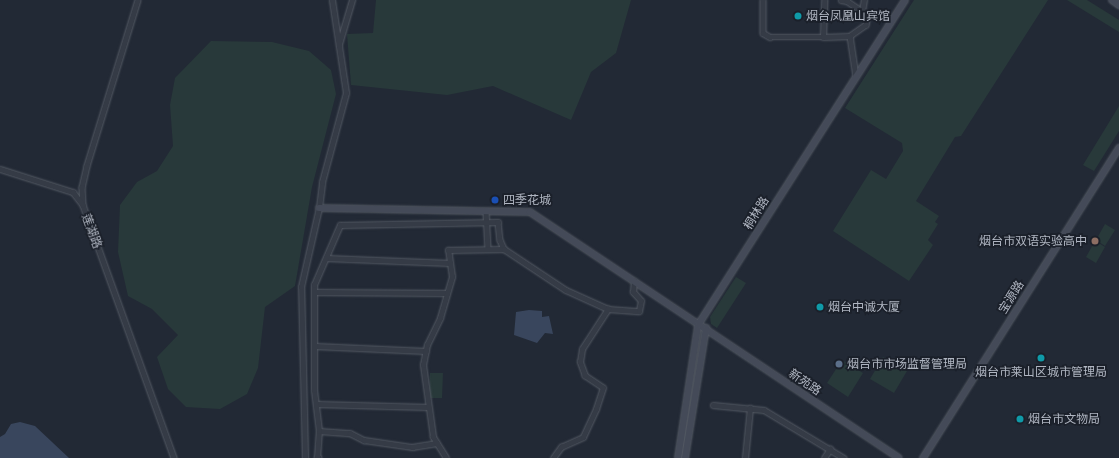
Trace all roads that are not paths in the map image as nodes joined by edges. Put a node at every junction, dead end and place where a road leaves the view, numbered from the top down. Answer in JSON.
{"nodes":[{"id":1,"x":138,"y":0,"type":"edge"},
{"id":2,"x":332,"y":0,"type":"edge"},
{"id":3,"x":352,"y":0,"type":"edge"},
{"id":4,"x":762,"y":0,"type":"edge"},
{"id":5,"x":824,"y":0,"type":"edge"},
{"id":6,"x":841,"y":0,"type":"edge"},
{"id":7,"x":864,"y":0,"type":"edge"},
{"id":8,"x":905,"y":0,"type":"edge"},
{"id":9,"x":1112,"y":0,"type":"edge"},
{"id":10,"x":1119,"y":5,"type":"edge"},
{"id":11,"x":862,"y":11,"type":"junction"},
{"id":12,"x":850,"y":36,"type":"junction"},
{"id":13,"x":823,"y":37,"type":"junction"},
{"id":14,"x":338,"y":46,"type":"junction"},
{"id":15,"x":856,"y":76,"type":"junction"},
{"id":16,"x":1119,"y":148,"type":"edge"},
{"id":17,"x":0,"y":169,"type":"edge"},
{"id":18,"x":83,"y":206,"type":"junction"},
{"id":19,"x":319,"y":208,"type":"junction"},
{"id":20,"x":486,"y":211,"type":"junction"},
{"id":21,"x":487,"y":222,"type":"junction"},
{"id":22,"x":488,"y":248,"type":"junction"},
{"id":23,"x":504,"y":249,"type":"junction"},
{"id":24,"x":326,"y":258,"type":"junction"},
{"id":25,"x":450,"y":263,"type":"junction"},
{"id":26,"x":634,"y":282,"type":"junction"},
{"id":27,"x":314,"y":292,"type":"junction"},
{"id":28,"x":447,"y":293,"type":"junction"},
{"id":29,"x":608,"y":309,"type":"junction"},
{"id":30,"x":698,"y":325,"type":"junction"},
{"id":31,"x":706,"y":328,"type":"junction"},
{"id":32,"x":314,"y":346,"type":"junction"},
{"id":33,"x":426,"y":351,"type":"junction"},
{"id":34,"x":316,"y":404,"type":"junction"},
{"id":35,"x":713,"y":405,"type":"dead end"},
{"id":36,"x":428,"y":407,"type":"junction"},
{"id":37,"x":750,"y":408,"type":"junction"},
{"id":38,"x":319,"y":430,"type":"junction"},
{"id":39,"x":437,"y":443,"type":"junction"},
{"id":40,"x":830,"y":448,"type":"junction"},
{"id":41,"x":174,"y":458,"type":"edge"},
{"id":42,"x":305,"y":458,"type":"edge"},
{"id":43,"x":319,"y":458,"type":"edge"},
{"id":44,"x":446,"y":458,"type":"edge"},
{"id":45,"x":553,"y":458,"type":"edge"},
{"id":46,"x":678,"y":458,"type":"edge"},
{"id":47,"x":685,"y":458,"type":"edge"},
{"id":48,"x":745,"y":458,"type":"edge"},
{"id":49,"x":824,"y":458,"type":"edge"},
{"id":50,"x":844,"y":458,"type":"edge"},
{"id":51,"x":899,"y":458,"type":"edge"},
{"id":52,"x":922,"y":458,"type":"edge"}],
"edges":[{"from":1,"to":18,"type":"street","name":"莲湖路"},
{"from":2,"to":14,"type":"street"},
{"from":3,"to":14,"type":"street"},
{"from":4,"to":13,"type":"street"},
{"from":5,"to":13,"type":"street"},
{"from":6,"to":11,"type":"street"},
{"from":7,"to":11,"type":"street"},
{"from":8,"to":15,"type":"street","name":"桐林路"},
{"from":9,"to":10,"type":"street"},
{"from":11,"to":12,"type":"street"},
{"from":12,"to":13,"type":"street"},
{"from":12,"to":15,"type":"street"},
{"from":14,"to":19,"type":"street"},
{"from":15,"to":30,"type":"street","name":"桐林路"},
{"from":16,"to":52,"type":"street","name":"宝源路"},
{"from":17,"to":18,"type":"street"},
{"from":18,"to":41,"type":"street","name":"莲湖路"},
{"from":19,"to":20,"type":"street","name":"新苑路"},
{"from":19,"to":42,"type":"street"},
{"from":20,"to":21,"type":"street"},
{"from":20,"to":26,"type":"street","name":"新苑路"},
{"from":21,"to":22,"type":"street"},
{"from":21,"to":23,"type":"street"},
{"from":21,"to":24,"type":"street"},
{"from":22,"to":23,"type":"street"},
{"from":22,"to":25,"type":"street"},
{"from":23,"to":29,"type":"street"},
{"from":24,"to":25,"type":"street"},
{"from":24,"to":27,"type":"street"},
{"from":25,"to":28,"type":"street"},
{"from":26,"to":29,"type":"street"},
{"from":26,"to":30,"type":"street","name":"新苑路"},
{"from":27,"to":28,"type":"street"},
{"from":27,"to":32,"type":"street"},
{"from":28,"to":33,"type":"street"},
{"from":29,"to":45,"type":"street"},
{"from":30,"to":31,"type":"street","name":"新苑路"},
{"from":30,"to":46,"type":"street","name":"桐林路"},
{"from":31,"to":47,"type":"street"},
{"from":31,"to":51,"type":"street","name":"新苑路"},
{"from":32,"to":33,"type":"street"},
{"from":32,"to":34,"type":"street"},
{"from":33,"to":36,"type":"street"},
{"from":34,"to":36,"type":"street"},
{"from":34,"to":38,"type":"street"},
{"from":35,"to":37,"type":"street"},
{"from":36,"to":39,"type":"street"},
{"from":37,"to":40,"type":"street"},
{"from":37,"to":48,"type":"street"},
{"from":38,"to":39,"type":"street"},
{"from":38,"to":43,"type":"street"},
{"from":39,"to":44,"type":"street"},
{"from":40,"to":49,"type":"street"},
{"from":40,"to":50,"type":"street"}]}
